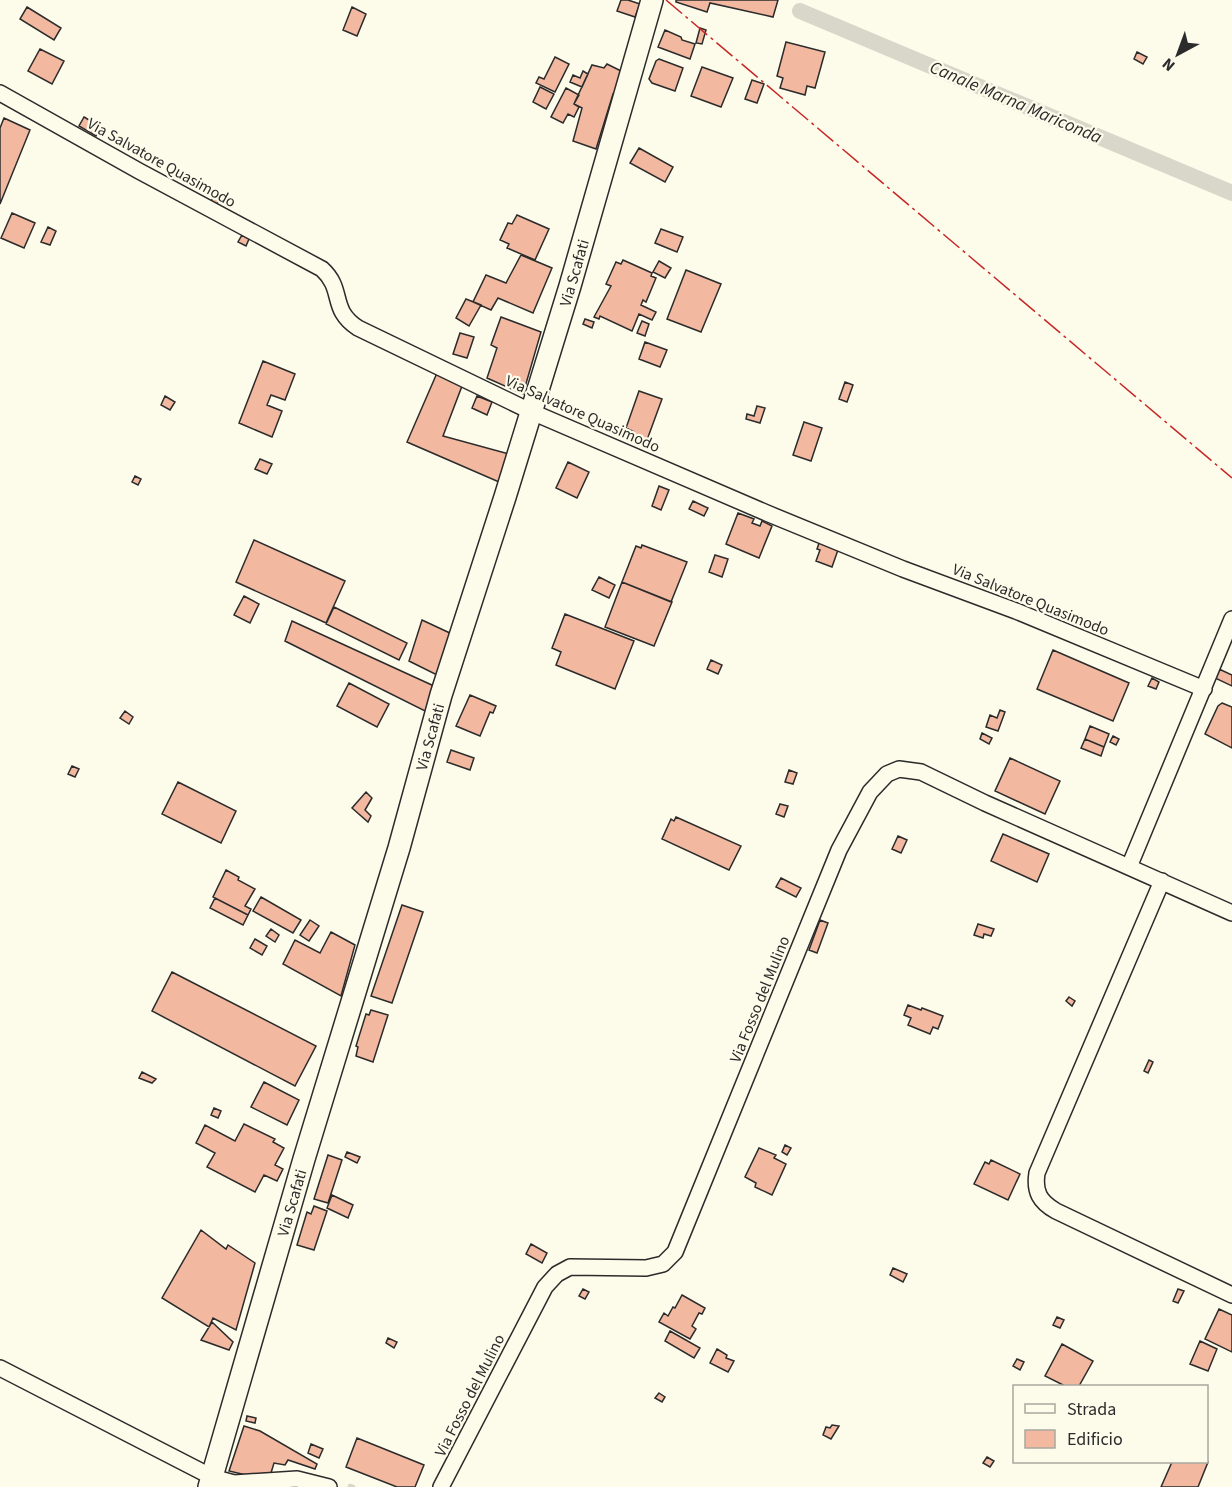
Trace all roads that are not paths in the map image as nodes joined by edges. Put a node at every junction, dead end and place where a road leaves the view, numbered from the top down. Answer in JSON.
{"nodes":[{"id":1,"x":652,"y":0,"type":"edge"},
{"id":2,"x":0,"y":93,"type":"edge"},
{"id":3,"x":532,"y":412,"type":"junction"},
{"id":4,"x":1232,"y":619,"type":"edge"},
{"id":5,"x":1204,"y":688,"type":"junction"},
{"id":6,"x":1129,"y":867,"type":"junction"},
{"id":7,"x":1162,"y":882,"type":"junction"},
{"id":8,"x":1232,"y":913,"type":"edge"},
{"id":9,"x":1232,"y":1295,"type":"edge"},
{"id":10,"x":0,"y":1368,"type":"edge"},
{"id":11,"x":210,"y":1482,"type":"edge"},
{"id":12,"x":329,"y":1487,"type":"edge"},
{"id":13,"x":441,"y":1487,"type":"edge"}],
"edges":[{"from":1,"to":3,"type":"street","name":"Via Scafati"},
{"from":2,"to":3,"type":"street","name":"Via Salvatore Quasimodo"},
{"from":3,"to":5,"type":"street","name":"Via Salvatore Quasimodo"},
{"from":3,"to":11,"type":"street","name":"Via Scafati"},
{"from":4,"to":5,"type":"street"},
{"from":5,"to":6,"type":"street"},
{"from":6,"to":7,"type":"street","name":"Via Fosso del Mulino"},
{"from":6,"to":13,"type":"street","name":"Via Fosso del Mulino"},
{"from":7,"to":8,"type":"street","name":"Via Fosso del Mulino"},
{"from":7,"to":9,"type":"street"},
{"from":10,"to":11,"type":"street"},
{"from":11,"to":12,"type":"street"}]}
